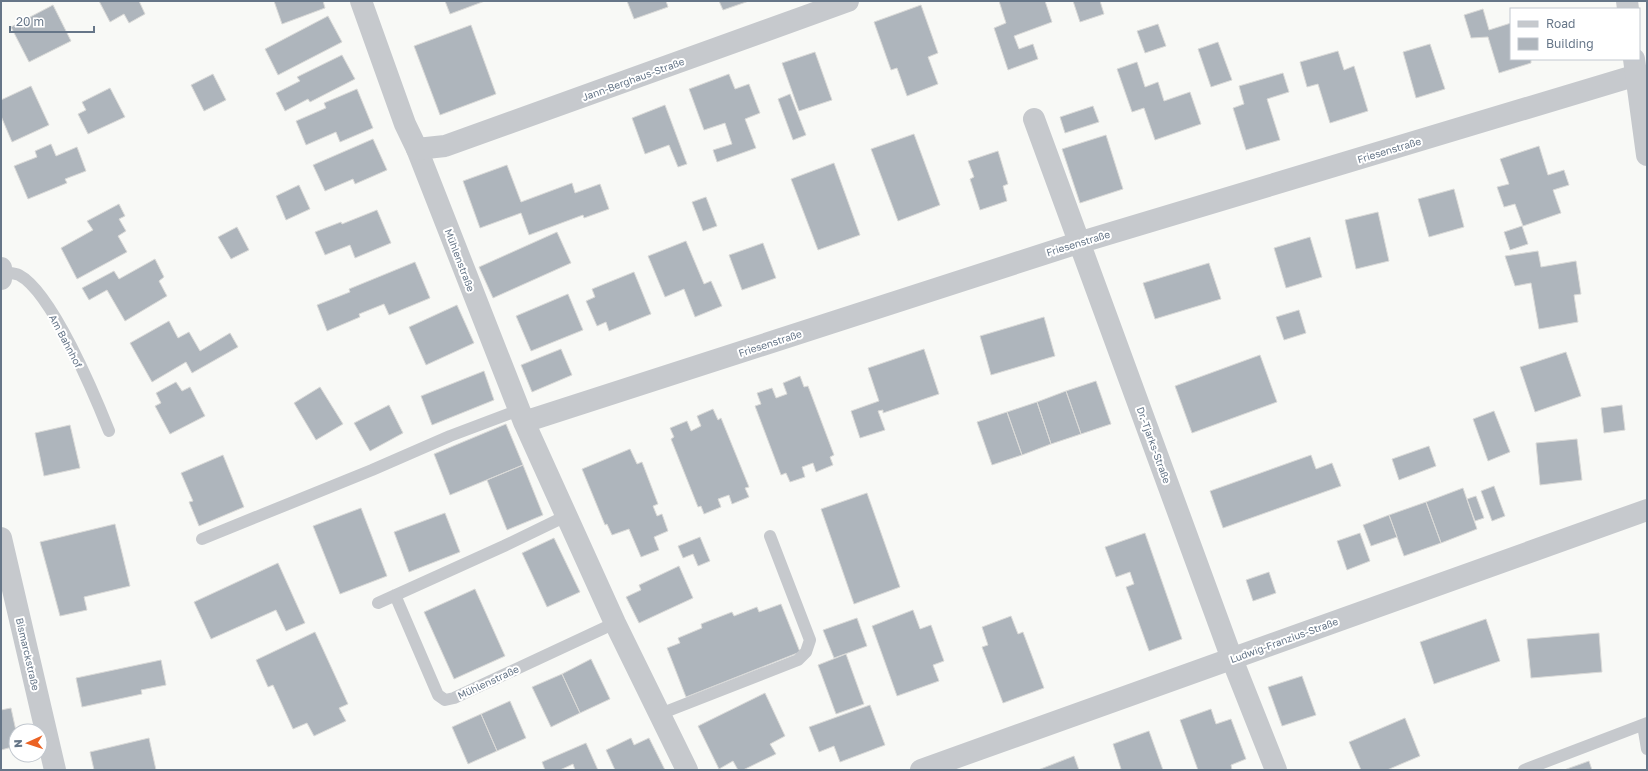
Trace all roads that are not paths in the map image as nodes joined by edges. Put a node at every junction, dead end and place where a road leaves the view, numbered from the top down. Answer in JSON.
{"nodes":[{"id":1,"x":361,"y":1,"type":"edge"},
{"id":2,"x":848,"y":1,"type":"edge"},
{"id":3,"x":1636,"y":67,"type":"edge"},
{"id":4,"x":1034,"y":119,"type":"dead end"},
{"id":5,"x":417,"y":149,"type":"junction"},
{"id":6,"x":1647,"y":155,"type":"edge"},
{"id":7,"x":1078,"y":243,"type":"junction"},
{"id":8,"x":1,"y":268,"type":"edge"},
{"id":9,"x":1,"y":272,"type":"edge"},
{"id":10,"x":1,"y":279,"type":"edge"},
{"id":11,"x":521,"y":416,"type":"junction"},
{"id":12,"x":109,"y":431,"type":"dead end"},
{"id":13,"x":1647,"y":510,"type":"edge"},
{"id":14,"x":566,"y":516,"type":"junction"},
{"id":15,"x":770,"y":536,"type":"dead end"},
{"id":16,"x":1,"y":538,"type":"edge"},
{"id":17,"x":202,"y":539,"type":"dead end"},
{"id":18,"x":395,"y":595,"type":"junction"},
{"id":19,"x":378,"y":603,"type":"dead end"},
{"id":20,"x":615,"y":623,"type":"junction"},
{"id":21,"x":1232,"y":659,"type":"junction"},
{"id":22,"x":660,"y":714,"type":"junction"},
{"id":23,"x":1645,"y":724,"type":"edge"},
{"id":24,"x":1647,"y":749,"type":"edge"},
{"id":25,"x":55,"y":770,"type":"edge"},
{"id":26,"x":687,"y":770,"type":"edge"},
{"id":27,"x":921,"y":770,"type":"edge"},
{"id":28,"x":1276,"y":770,"type":"edge"},
{"id":29,"x":1524,"y":770,"type":"edge"}],
"edges":[{"from":1,"to":5,"type":"street","name":"Mühlenstraße"},
{"from":2,"to":5,"type":"street","name":"Jann-Berghaus-Straße"},
{"from":3,"to":6,"type":"street"},
{"from":3,"to":7,"type":"street","name":"Friesenstraße"},
{"from":4,"to":7,"type":"street","name":"Dr.-Tjarks-Straße"},
{"from":5,"to":11,"type":"street","name":"Mühlenstraße"},
{"from":7,"to":11,"type":"street","name":"Friesenstraße"},
{"from":7,"to":21,"type":"street","name":"Dr.-Tjarks-Straße"},
{"from":8,"to":9,"type":"street"},
{"from":9,"to":10,"type":"street"},
{"from":9,"to":12,"type":"lane","name":"Am Bahnhof"},
{"from":11,"to":14,"type":"street","name":"Mühlenstraße"},
{"from":11,"to":17,"type":"lane"},
{"from":13,"to":21,"type":"street","name":"Ludwig-Franzius-Straße"},
{"from":14,"to":18,"type":"lane"},
{"from":14,"to":20,"type":"street","name":"Mühlenstraße"},
{"from":15,"to":22,"type":"lane"},
{"from":16,"to":25,"type":"street","name":"Bismarckstraße"},
{"from":18,"to":19,"type":"lane"},
{"from":18,"to":20,"type":"lane","name":"Mühlenstraße"},
{"from":20,"to":22,"type":"street","name":"Mühlenstraße"},
{"from":21,"to":27,"type":"street","name":"Ludwig-Franzius-Straße"},
{"from":21,"to":28,"type":"street","name":"Dr.-Tjarks-Straße"},
{"from":22,"to":26,"type":"street","name":"Mühlenstraße"},
{"from":23,"to":24,"type":"lane"},
{"from":23,"to":29,"type":"lane"}]}
